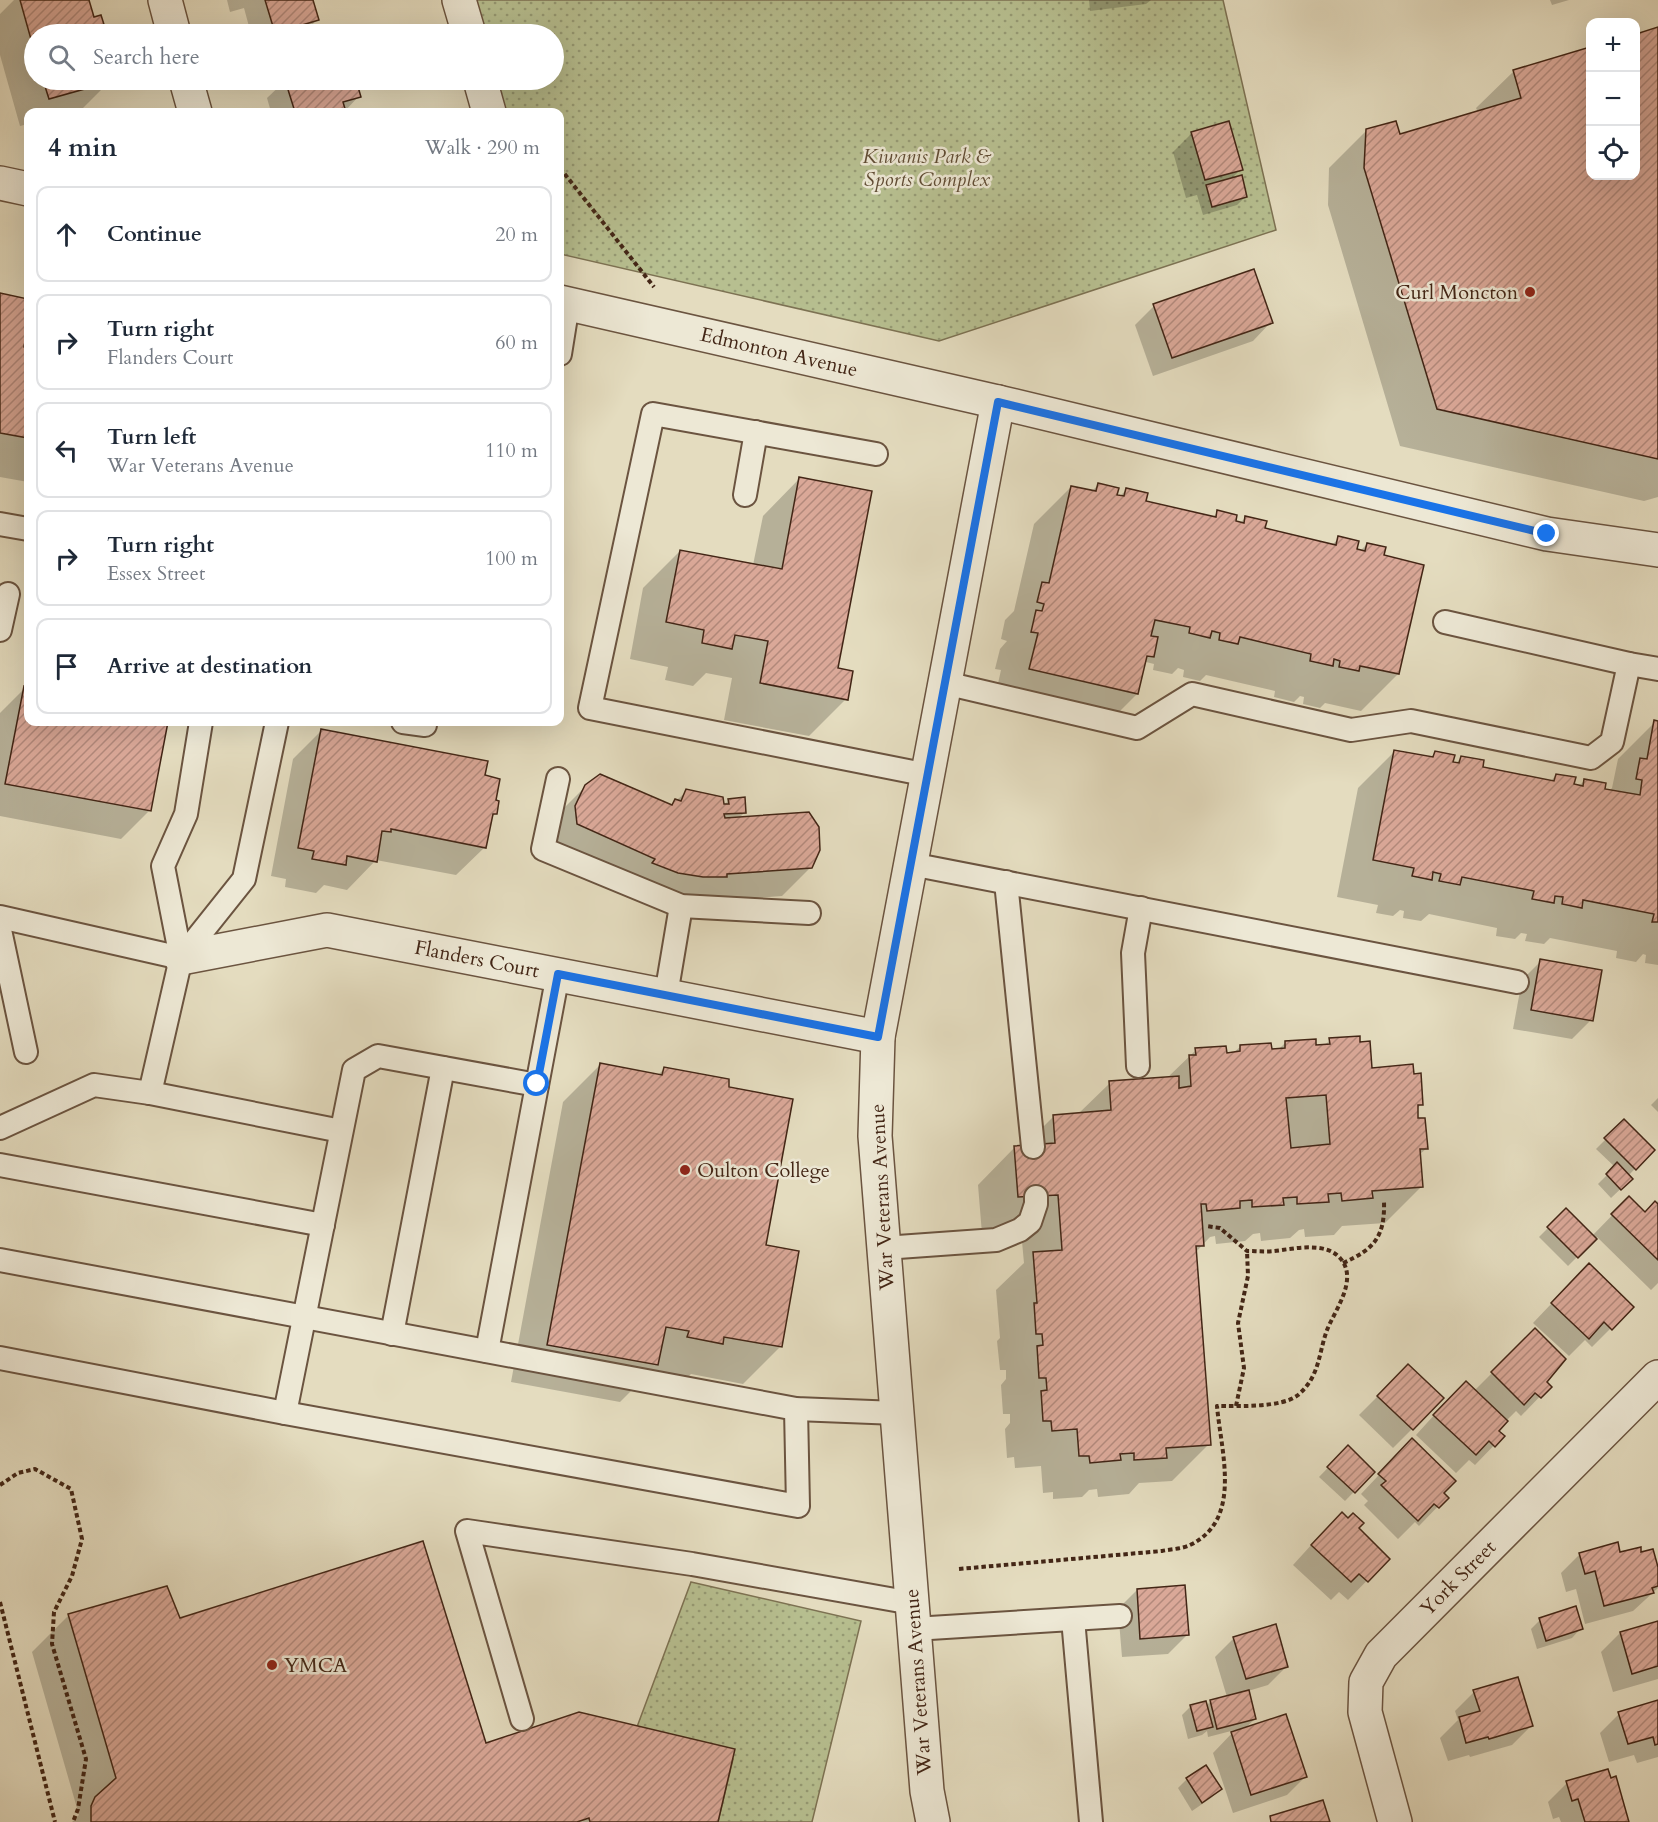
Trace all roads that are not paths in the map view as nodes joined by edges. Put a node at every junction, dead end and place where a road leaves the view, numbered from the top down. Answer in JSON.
{"nodes":[{"id":1,"x":165,"y":0,"type":"edge"},
{"id":2,"x":459,"y":0,"type":"edge"},
{"id":3,"x":171,"y":24,"type":"edge"},
{"id":4,"x":466,"y":24,"type":"edge"},
{"id":5,"x":189,"y":90,"type":"edge"},
{"id":6,"x":483,"y":90,"type":"edge"},
{"id":7,"x":194,"y":108,"type":"edge"},
{"id":8,"x":488,"y":108,"type":"edge"},
{"id":9,"x":0,"y":183,"type":"edge"},
{"id":10,"x":24,"y":188,"type":"edge"},
{"id":11,"x":564,"y":303,"type":"edge"},
{"id":12,"x":998,"y":402,"type":"junction"},
{"id":13,"x":756,"y":432,"type":"junction"},
{"id":14,"x":876,"y":454,"type":"dead end"},
{"id":15,"x":745,"y":495,"type":"dead end"},
{"id":16,"x":0,"y":524,"type":"edge"},
{"id":17,"x":24,"y":528,"type":"edge"},
{"id":18,"x":1658,"y":550,"type":"edge"},
{"id":19,"x":12,"y":594,"type":"edge"},
{"id":20,"x":1445,"y":622,"type":"dead end"},
{"id":21,"x":0,"y":630,"type":"edge"},
{"id":22,"x":1629,"y":664,"type":"junction"},
{"id":23,"x":1658,"y":669,"type":"edge"},
{"id":24,"x":945,"y":683,"type":"junction"},
{"id":25,"x":200,"y":726,"type":"edge"},
{"id":26,"x":277,"y":726,"type":"edge"},
{"id":27,"x":928,"y":775,"type":"junction"},
{"id":28,"x":558,"y":778,"type":"dead end"},
{"id":29,"x":911,"y":864,"type":"junction"},
{"id":30,"x":1006,"y":882,"type":"junction"},
{"id":31,"x":681,"y":906,"type":"junction"},
{"id":32,"x":1142,"y":908,"type":"junction"},
{"id":33,"x":809,"y":913,"type":"dead end"},
{"id":34,"x":0,"y":916,"type":"edge"},
{"id":35,"x":0,"y":930,"type":"edge"},
{"id":36,"x":181,"y":958,"type":"junction"},
{"id":37,"x":558,"y":974,"type":"junction"},
{"id":38,"x":1517,"y":982,"type":"dead end"},
{"id":39,"x":666,"y":996,"type":"junction"},
{"id":40,"x":878,"y":1037,"type":"junction"},
{"id":41,"x":26,"y":1052,"type":"dead end"},
{"id":42,"x":1138,"y":1066,"type":"dead end"},
{"id":43,"x":443,"y":1068,"type":"junction"},
{"id":44,"x":537,"y":1084,"type":"junction"},
{"id":45,"x":150,"y":1093,"type":"junction"},
{"id":46,"x":0,"y":1128,"type":"edge"},
{"id":47,"x":341,"y":1131,"type":"junction"},
{"id":48,"x":1033,"y":1147,"type":"dead end"},
{"id":49,"x":0,"y":1165,"type":"edge"},
{"id":50,"x":1036,"y":1197,"type":"dead end"},
{"id":51,"x":323,"y":1225,"type":"junction"},
{"id":52,"x":884,"y":1248,"type":"junction"},
{"id":53,"x":0,"y":1260,"type":"edge"},
{"id":54,"x":305,"y":1317,"type":"junction"},
{"id":55,"x":392,"y":1334,"type":"junction"},
{"id":56,"x":487,"y":1351,"type":"junction"},
{"id":57,"x":0,"y":1358,"type":"edge"},
{"id":58,"x":1658,"y":1377,"type":"edge"},
{"id":59,"x":796,"y":1409,"type":"junction"},
{"id":60,"x":285,"y":1413,"type":"junction"},
{"id":61,"x":897,"y":1413,"type":"junction"},
{"id":62,"x":913,"y":1616,"type":"junction"},
{"id":63,"x":1120,"y":1616,"type":"dead end"},
{"id":64,"x":1073,"y":1619,"type":"junction"},
{"id":65,"x":522,"y":1719,"type":"dead end"},
{"id":66,"x":933,"y":1822,"type":"edge"},
{"id":67,"x":1091,"y":1822,"type":"edge"},
{"id":68,"x":1395,"y":1822,"type":"edge"}],
"edges":[{"from":1,"to":3,"type":"street"},
{"from":2,"to":4,"type":"street"},
{"from":5,"to":7,"type":"street"},
{"from":6,"to":8,"type":"street"},
{"from":9,"to":10,"type":"street"},
{"from":11,"to":12,"type":"street","name":"Edmonton Avenue"},
{"from":12,"to":18,"type":"street","name":"Edmonton Avenue"},
{"from":12,"to":24,"type":"street","name":"War Veterans Avenue"},
{"from":13,"to":14,"type":"lane"},
{"from":13,"to":15,"type":"lane"},
{"from":13,"to":27,"type":"lane"},
{"from":16,"to":17,"type":"lane"},
{"from":19,"to":21,"type":"lane"},
{"from":20,"to":22,"type":"lane"},
{"from":22,"to":23,"type":"lane"},
{"from":22,"to":24,"type":"lane"},
{"from":24,"to":27,"type":"street","name":"War Veterans Avenue"},
{"from":25,"to":36,"type":"lane"},
{"from":26,"to":36,"type":"lane"},
{"from":27,"to":29,"type":"street","name":"War Veterans Avenue"},
{"from":28,"to":31,"type":"lane"},
{"from":29,"to":30,"type":"lane"},
{"from":29,"to":40,"type":"street","name":"War Veterans Avenue"},
{"from":30,"to":32,"type":"lane"},
{"from":30,"to":48,"type":"lane"},
{"from":31,"to":33,"type":"lane"},
{"from":31,"to":39,"type":"lane"},
{"from":32,"to":38,"type":"lane"},
{"from":32,"to":42,"type":"lane"},
{"from":34,"to":36,"type":"lane"},
{"from":35,"to":41,"type":"lane"},
{"from":36,"to":37,"type":"street","name":"Flanders Court"},
{"from":36,"to":45,"type":"lane"},
{"from":37,"to":39,"type":"street","name":"Flanders Court"},
{"from":37,"to":44,"type":"lane"},
{"from":39,"to":40,"type":"street","name":"Flanders Court"},
{"from":40,"to":52,"type":"street","name":"War Veterans Avenue"},
{"from":43,"to":44,"type":"lane"},
{"from":43,"to":47,"type":"lane"},
{"from":43,"to":55,"type":"lane"},
{"from":44,"to":56,"type":"lane"},
{"from":45,"to":46,"type":"lane"},
{"from":45,"to":47,"type":"lane"},
{"from":47,"to":51,"type":"lane"},
{"from":49,"to":51,"type":"lane"},
{"from":50,"to":52,"type":"lane"},
{"from":51,"to":54,"type":"lane"},
{"from":52,"to":61,"type":"street","name":"War Veterans Avenue"},
{"from":53,"to":54,"type":"lane"},
{"from":54,"to":55,"type":"lane"},
{"from":54,"to":60,"type":"lane"},
{"from":55,"to":56,"type":"lane"},
{"from":56,"to":59,"type":"lane"},
{"from":57,"to":60,"type":"lane"},
{"from":58,"to":68,"type":"street","name":"York Street"},
{"from":59,"to":60,"type":"lane"},
{"from":59,"to":61,"type":"lane"},
{"from":61,"to":62,"type":"street","name":"War Veterans Avenue"},
{"from":62,"to":64,"type":"lane"},
{"from":62,"to":65,"type":"lane"},
{"from":62,"to":66,"type":"street","name":"War Veterans Avenue"},
{"from":63,"to":64,"type":"lane"},
{"from":64,"to":67,"type":"lane"}]}
